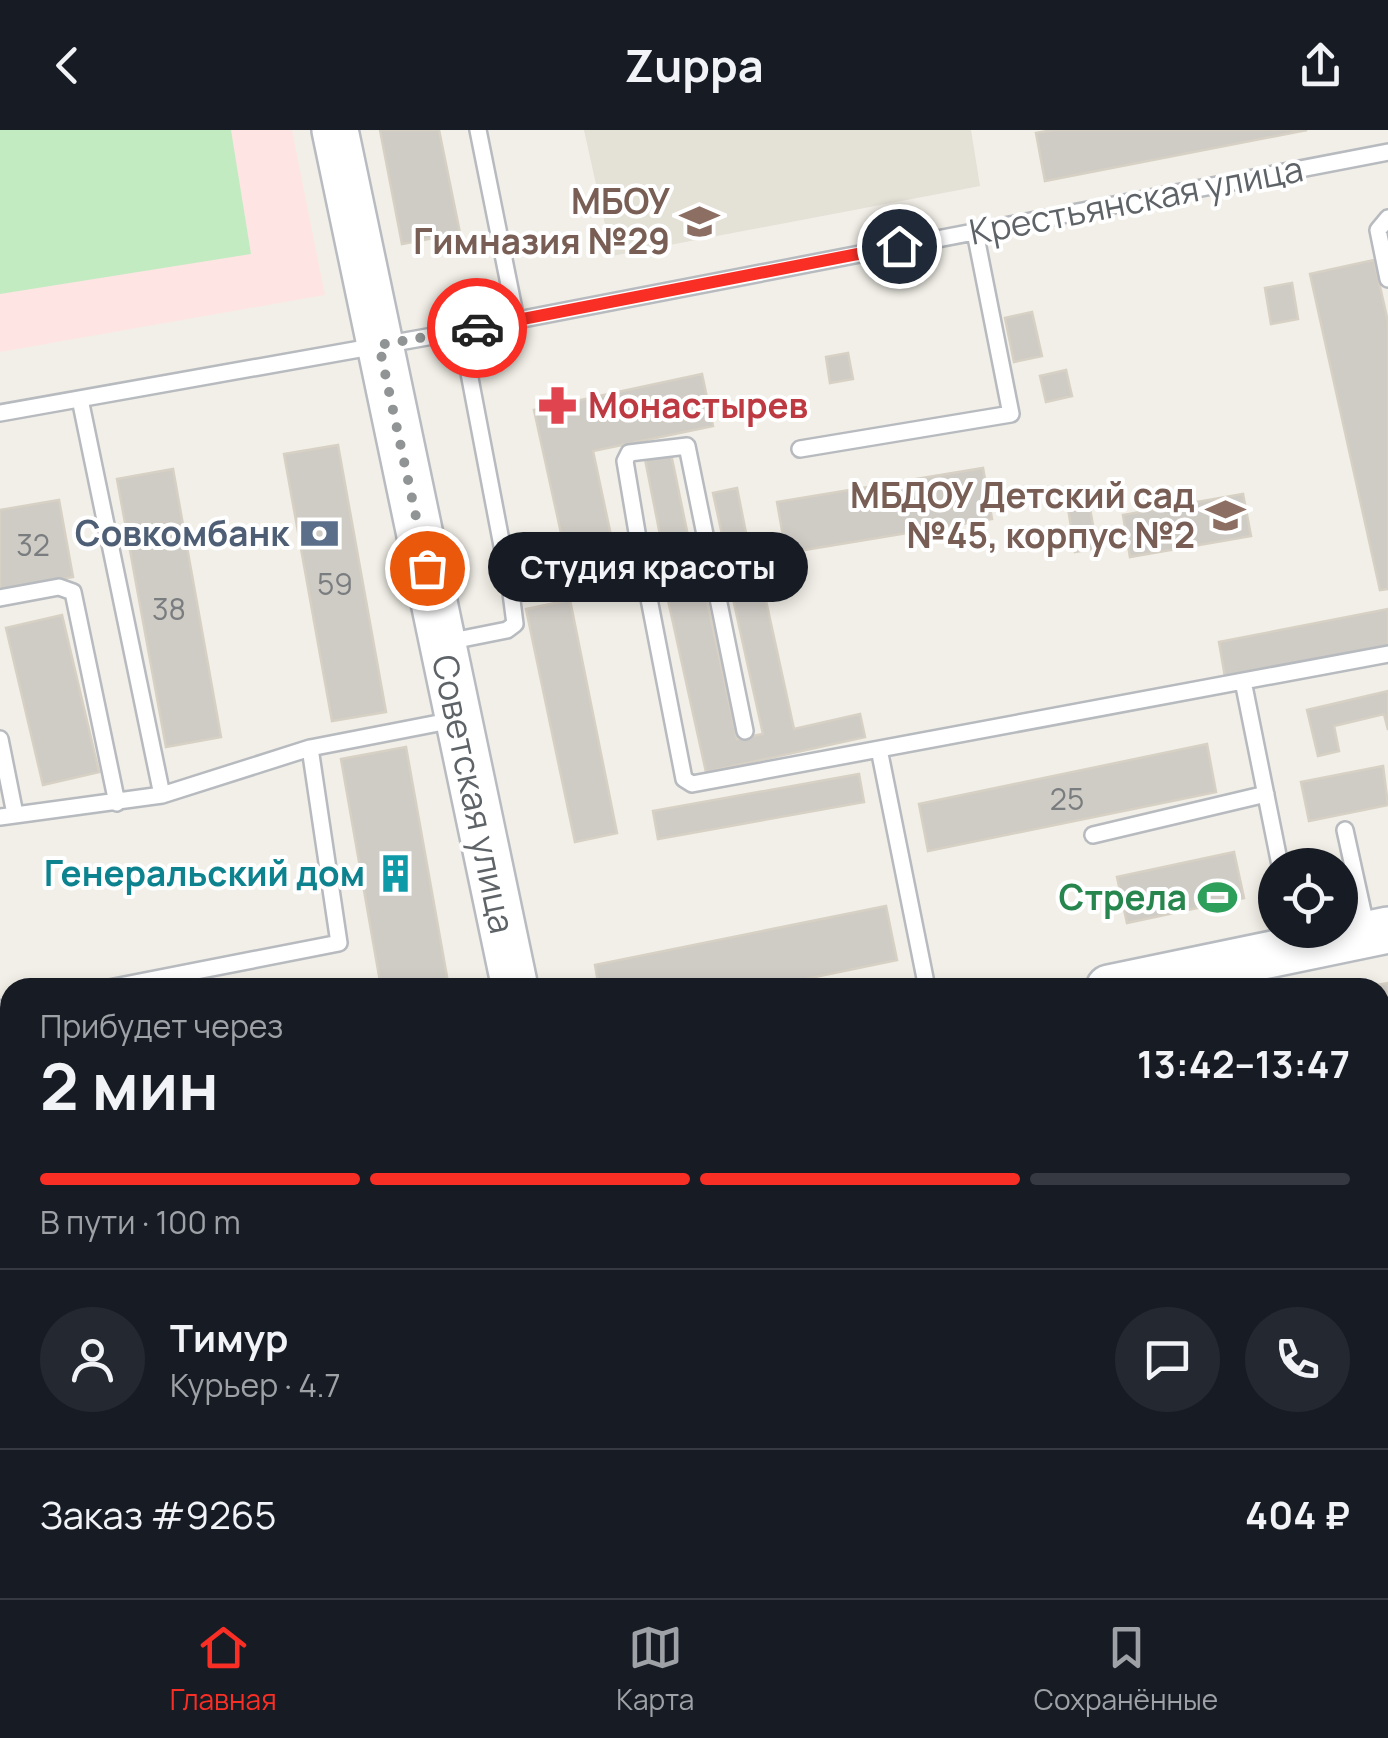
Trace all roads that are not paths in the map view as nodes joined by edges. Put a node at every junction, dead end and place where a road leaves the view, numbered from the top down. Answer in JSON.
{"nodes":[{"id":1,"x":335,"y":130,"type":"edge"},
{"id":2,"x":478,"y":130,"type":"edge"},
{"id":3,"x":1388,"y":152,"type":"edge"},
{"id":4,"x":1388,"y":218,"type":"edge"},
{"id":5,"x":975,"y":232,"type":"junction"},
{"id":6,"x":1388,"y":279,"type":"edge"},
{"id":7,"x":516,"y":319,"type":"junction"},
{"id":8,"x":461,"y":331,"type":"junction"},
{"id":9,"x":379,"y":345,"type":"junction"},
{"id":10,"x":80,"y":399,"type":"junction"},
{"id":11,"x":0,"y":413,"type":"edge"},
{"id":12,"x":800,"y":448,"type":"dead end"},
{"id":13,"x":643,"y":568,"type":"junction"},
{"id":14,"x":511,"y":593,"type":"junction"},
{"id":15,"x":0,"y":598,"type":"edge"},
{"id":16,"x":443,"y":642,"type":"junction"},
{"id":17,"x":1388,"y":654,"type":"edge"},
{"id":18,"x":1244,"y":680,"type":"junction"},
{"id":19,"x":458,"y":719,"type":"junction"},
{"id":20,"x":746,"y":731,"type":"dead end"},
{"id":21,"x":0,"y":739,"type":"edge"},
{"id":22,"x":310,"y":748,"type":"junction"},
{"id":23,"x":879,"y":749,"type":"junction"},
{"id":24,"x":1266,"y":794,"type":"junction"},
{"id":25,"x":162,"y":795,"type":"junction"},
{"id":26,"x":118,"y":803,"type":"junction"},
{"id":27,"x":8,"y":816,"type":"edge"},
{"id":28,"x":1346,"y":830,"type":"dead end"},
{"id":29,"x":1094,"y":834,"type":"dead end"},
{"id":30,"x":1277,"y":848,"type":"edge"},
{"id":31,"x":1378,"y":932,"type":"edge"},
{"id":32,"x":1273,"y":948,"type":"edge"},
{"id":33,"x":160,"y":978,"type":"edge"},
{"id":34,"x":513,"y":978,"type":"edge"},
{"id":35,"x":925,"y":978,"type":"edge"},
{"id":36,"x":1198,"y":978,"type":"edge"}],
"edges":[{"from":1,"to":9,"type":"main road","name":"Советская улица"},
{"from":2,"to":7,"type":"lane"},
{"from":3,"to":5,"type":"lane","name":"Крестьянская улица"},
{"from":4,"to":6,"type":"lane"},
{"from":5,"to":7,"type":"lane","name":"Крестьянская улица"},
{"from":5,"to":12,"type":"lane"},
{"from":7,"to":8,"type":"lane","name":"Крестьянская улица"},
{"from":8,"to":9,"type":"lane","name":"Крестьянская улица"},
{"from":8,"to":14,"type":"lane"},
{"from":9,"to":10,"type":"lane","name":"Крестьянская улица"},
{"from":9,"to":16,"type":"main road","name":"Советская улица"},
{"from":10,"to":11,"type":"lane","name":"Крестьянская улица"},
{"from":10,"to":25,"type":"lane"},
{"from":13,"to":14,"type":"lane"},
{"from":13,"to":20,"type":"lane"},
{"from":13,"to":23,"type":"lane"},
{"from":14,"to":16,"type":"lane"},
{"from":15,"to":26,"type":"lane"},
{"from":16,"to":19,"type":"main road","name":"Советская улица"},
{"from":17,"to":18,"type":"lane"},
{"from":18,"to":23,"type":"lane"},
{"from":18,"to":24,"type":"lane"},
{"from":19,"to":22,"type":"lane"},
{"from":19,"to":34,"type":"main road","name":"Советская улица"},
{"from":21,"to":27,"type":"lane"},
{"from":22,"to":25,"type":"lane"},
{"from":22,"to":33,"type":"lane"},
{"from":23,"to":35,"type":"lane"},
{"from":24,"to":29,"type":"lane"},
{"from":24,"to":30,"type":"lane"},
{"from":25,"to":26,"type":"lane"},
{"from":26,"to":27,"type":"lane"},
{"from":28,"to":31,"type":"lane"},
{"from":32,"to":36,"type":"main road"}]}
